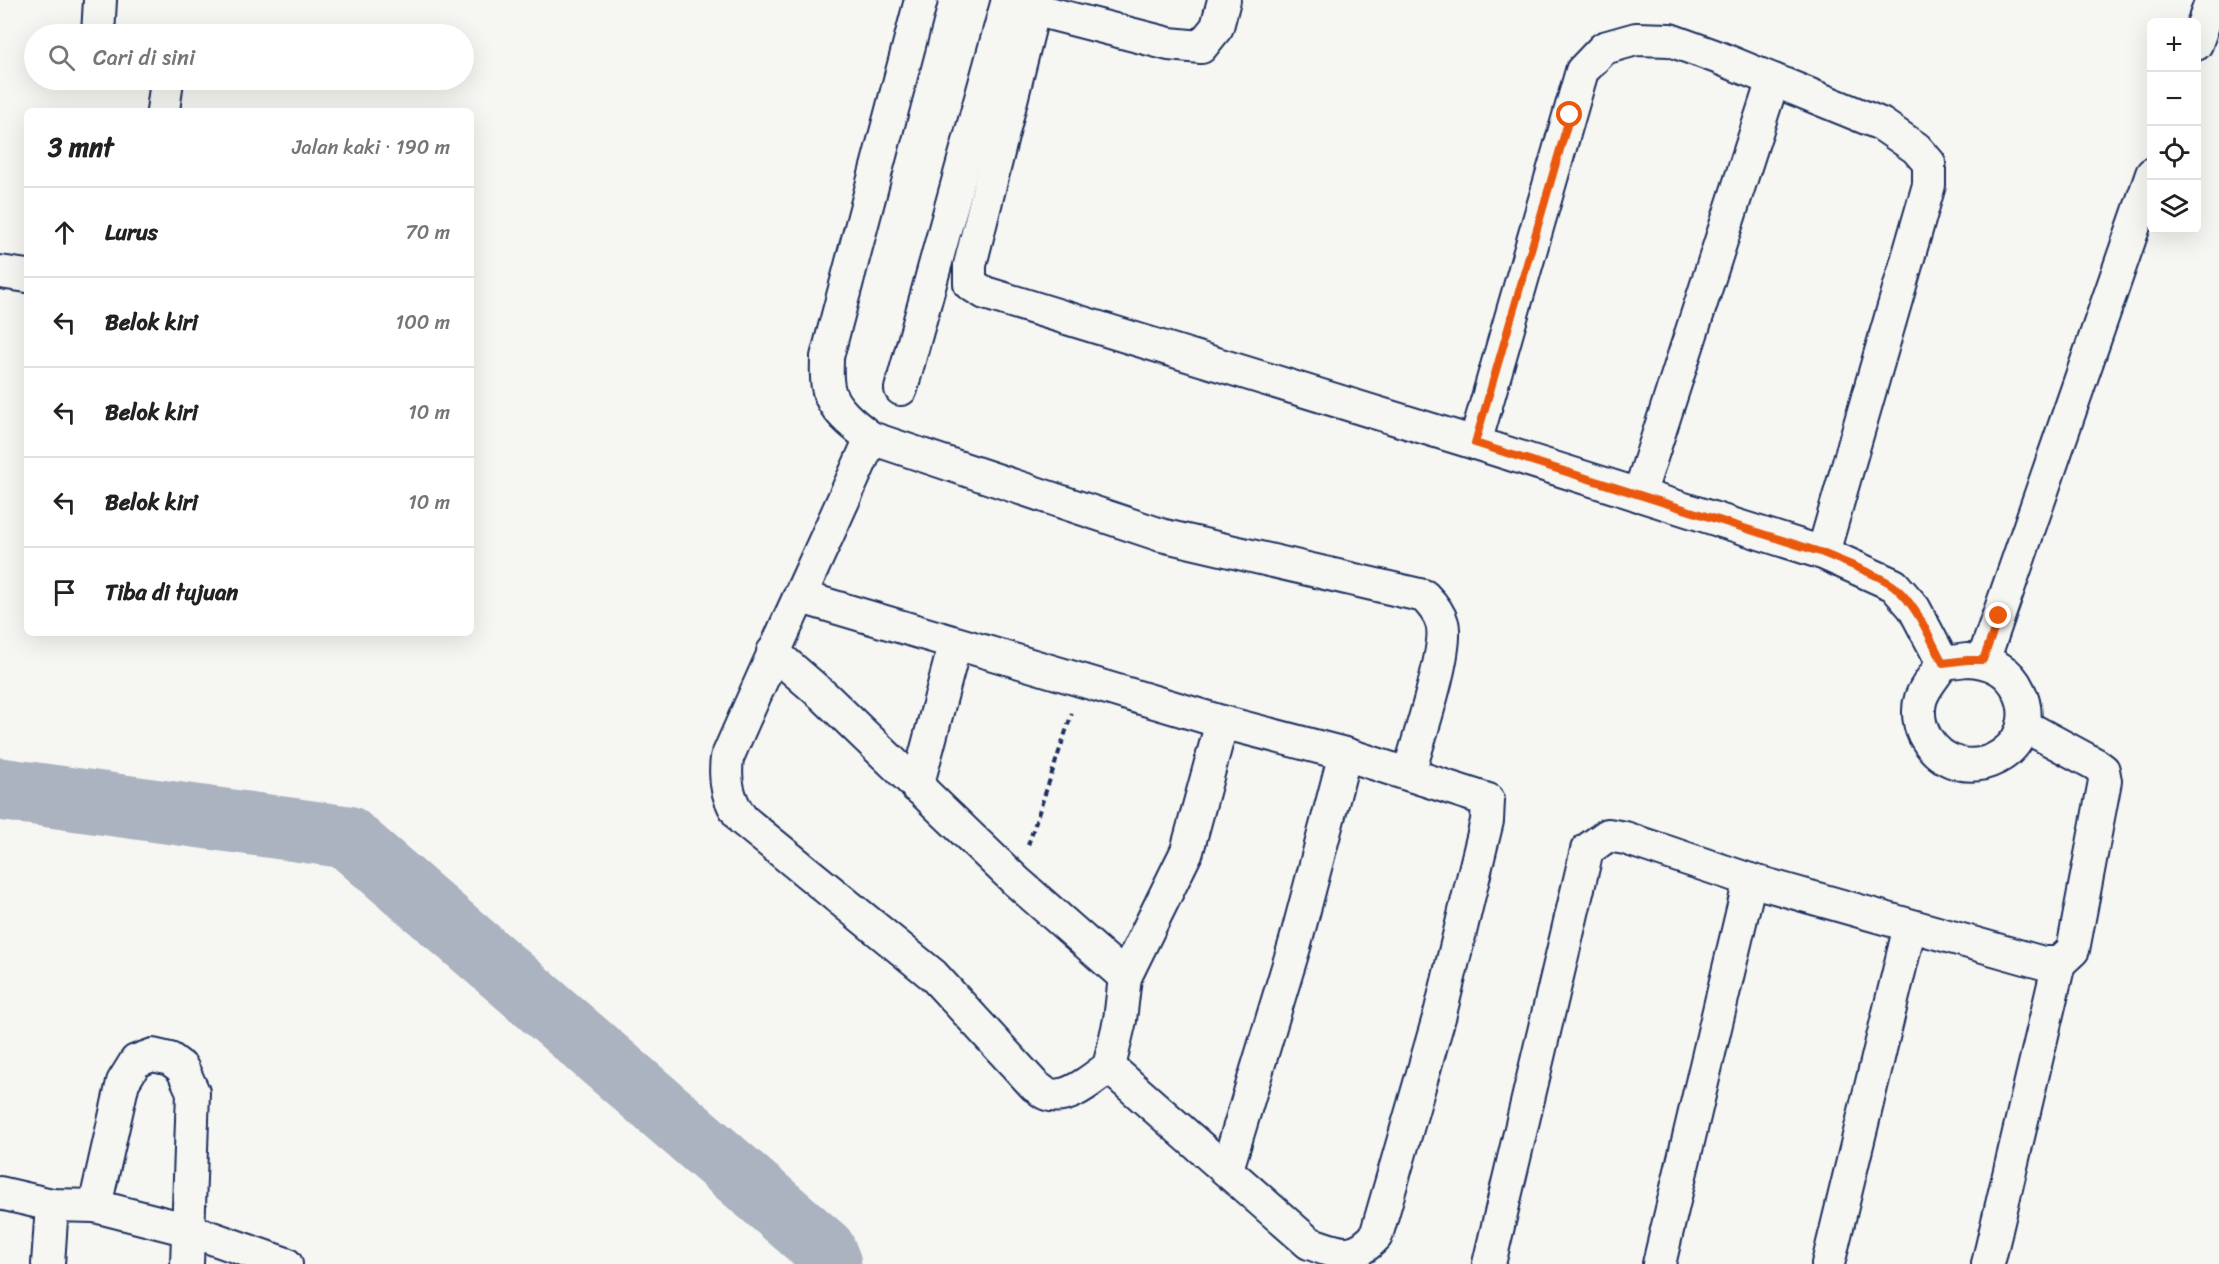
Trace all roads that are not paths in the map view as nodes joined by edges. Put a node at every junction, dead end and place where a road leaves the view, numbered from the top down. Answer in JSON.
{"nodes":[{"id":1,"x":100,"y":0,"type":"edge"},
{"id":2,"x":921,"y":0,"type":"edge"},
{"id":3,"x":1224,"y":0,"type":"edge"},
{"id":4,"x":2211,"y":0,"type":"edge"},
{"id":5,"x":1025,"y":3,"type":"edge"},
{"id":6,"x":99,"y":24,"type":"edge"},
{"id":7,"x":2201,"y":29,"type":"edge"},
{"id":8,"x":1773,"y":80,"type":"junction"},
{"id":9,"x":166,"y":90,"type":"edge"},
{"id":10,"x":163,"y":108,"type":"edge"},
{"id":11,"x":2149,"y":180,"type":"edge"},
{"id":12,"x":0,"y":272,"type":"edge"},
{"id":13,"x":24,"y":276,"type":"edge"},
{"id":14,"x":901,"y":389,"type":"dead end"},
{"id":15,"x":872,"y":438,"type":"junction"},
{"id":16,"x":1475,"y":443,"type":"junction"},
{"id":17,"x":1639,"y":495,"type":"junction"},
{"id":18,"x":1823,"y":553,"type":"junction"},
{"id":19,"x":801,"y":597,"type":"junction"},
{"id":20,"x":955,"y":644,"type":"junction"},
{"id":21,"x":773,"y":652,"type":"junction"},
{"id":22,"x":1983,"y":660,"type":"junction"},
{"id":23,"x":1943,"y":663,"type":"junction"},
{"id":24,"x":1222,"y":722,"type":"junction"},
{"id":25,"x":2023,"y":725,"type":"junction"},
{"id":26,"x":1345,"y":754,"type":"junction"},
{"id":27,"x":1409,"y":773,"type":"junction"},
{"id":28,"x":917,"y":787,"type":"junction"},
{"id":29,"x":1750,"y":880,"type":"junction"},
{"id":30,"x":1910,"y":926,"type":"junction"},
{"id":31,"x":2060,"y":963,"type":"junction"},
{"id":32,"x":1125,"y":977,"type":"junction"},
{"id":33,"x":1109,"y":1067,"type":"junction"},
{"id":34,"x":1227,"y":1169,"type":"junction"},
{"id":35,"x":0,"y":1193,"type":"edge"},
{"id":36,"x":52,"y":1205,"type":"junction"},
{"id":37,"x":95,"y":1206,"type":"junction"},
{"id":38,"x":189,"y":1230,"type":"junction"},
{"id":39,"x":48,"y":1264,"type":"edge"},
{"id":40,"x":187,"y":1264,"type":"edge"},
{"id":41,"x":286,"y":1264,"type":"edge"},
{"id":42,"x":1489,"y":1264,"type":"edge"},
{"id":43,"x":1659,"y":1264,"type":"edge"},
{"id":44,"x":1827,"y":1264,"type":"edge"},
{"id":45,"x":1988,"y":1264,"type":"edge"}],
"edges":[{"from":1,"to":6,"type":"street"},
{"from":2,"to":15,"type":"street"},
{"from":3,"to":5,"type":"street"},
{"from":4,"to":7,"type":"street"},
{"from":5,"to":14,"type":"street"},
{"from":5,"to":16,"type":"street"},
{"from":8,"to":16,"type":"street"},
{"from":8,"to":17,"type":"street"},
{"from":8,"to":18,"type":"street"},
{"from":9,"to":10,"type":"street"},
{"from":11,"to":22,"type":"street"},
{"from":12,"to":13,"type":"street"},
{"from":15,"to":19,"type":"street"},
{"from":15,"to":27,"type":"street"},
{"from":16,"to":17,"type":"street"},
{"from":17,"to":18,"type":"street"},
{"from":18,"to":23,"type":"street"},
{"from":19,"to":20,"type":"street"},
{"from":19,"to":21,"type":"street"},
{"from":20,"to":24,"type":"street"},
{"from":20,"to":28,"type":"street"},
{"from":21,"to":28,"type":"street"},
{"from":21,"to":33,"type":"street"},
{"from":22,"to":23,"type":"street"},
{"from":22,"to":25,"type":"street"},
{"from":23,"to":25,"type":"street"},
{"from":24,"to":26,"type":"street"},
{"from":24,"to":32,"type":"street"},
{"from":25,"to":31,"type":"street"},
{"from":26,"to":27,"type":"street"},
{"from":26,"to":34,"type":"street"},
{"from":27,"to":34,"type":"street"},
{"from":28,"to":32,"type":"street"},
{"from":29,"to":30,"type":"street"},
{"from":29,"to":42,"type":"street"},
{"from":29,"to":43,"type":"street"},
{"from":30,"to":31,"type":"street"},
{"from":30,"to":44,"type":"street"},
{"from":31,"to":45,"type":"street"},
{"from":32,"to":33,"type":"street"},
{"from":33,"to":34,"type":"street"},
{"from":35,"to":36,"type":"street"},
{"from":36,"to":37,"type":"street"},
{"from":36,"to":39,"type":"street"},
{"from":37,"to":38,"type":"street"},
{"from":37,"to":38,"type":"street"},
{"from":38,"to":40,"type":"street"},
{"from":38,"to":41,"type":"street"}]}
